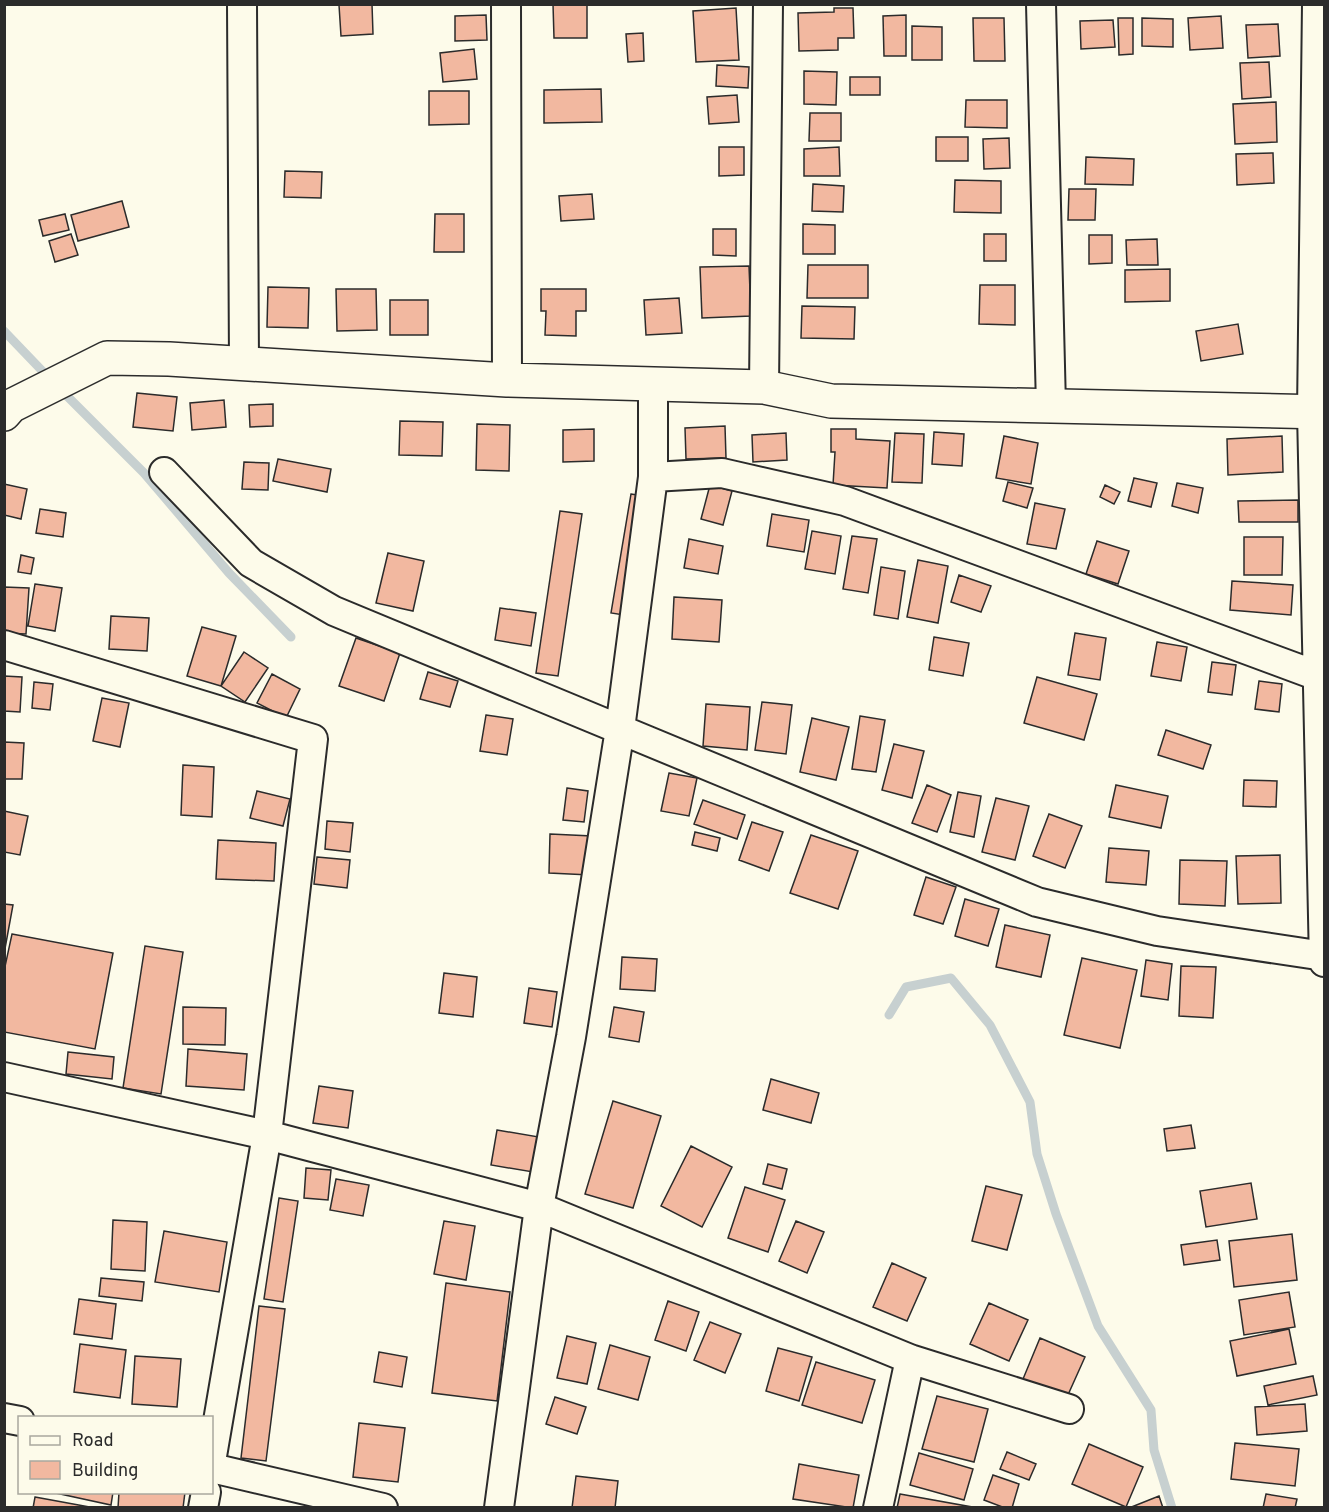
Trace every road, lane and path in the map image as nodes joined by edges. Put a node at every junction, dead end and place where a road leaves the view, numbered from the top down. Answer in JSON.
{"nodes":[{"id":1,"x":242,"y":4,"type":"edge"},
{"id":2,"x":506,"y":4,"type":"edge"},
{"id":3,"x":768,"y":4,"type":"edge"},
{"id":4,"x":1041,"y":4,"type":"edge"},
{"id":5,"x":1317,"y":4,"type":"edge"},
{"id":6,"x":244,"y":364,"type":"junction"},
{"id":7,"x":507,"y":380,"type":"junction"},
{"id":8,"x":653,"y":383,"type":"junction"},
{"id":9,"x":764,"y":387,"type":"junction"},
{"id":10,"x":1051,"y":406,"type":"junction"},
{"id":11,"x":1318,"y":412,"type":"edge"},
{"id":12,"x":4,"y":414,"type":"edge"},
{"id":13,"x":164,"y":472,"type":"dead end"},
{"id":14,"x":653,"y":477,"type":"junction"},
{"id":15,"x":4,"y":645,"type":"edge"},
{"id":16,"x":1318,"y":676,"type":"junction"},
{"id":17,"x":620,"y":729,"type":"junction"},
{"id":18,"x":1324,"y":956,"type":"edge"},
{"id":19,"x":1324,"y":962,"type":"edge"},
{"id":20,"x":4,"y":1077,"type":"edge"},
{"id":21,"x":267,"y":1135,"type":"junction"},
{"id":22,"x":539,"y":1207,"type":"junction"},
{"id":23,"x":910,"y":1359,"type":"junction"},
{"id":24,"x":1069,"y":1409,"type":"dead end"},
{"id":25,"x":213,"y":1450,"type":"edge"},
{"id":26,"x":213,"y":1468,"type":"edge"},
{"id":27,"x":383,"y":1508,"type":"edge"},
{"id":28,"x":499,"y":1508,"type":"edge"},
{"id":29,"x":878,"y":1508,"type":"edge"}],
"edges":[{"from":1,"to":6,"type":"street"},
{"from":2,"to":7,"type":"street"},
{"from":3,"to":9,"type":"street"},
{"from":4,"to":10,"type":"street"},
{"from":5,"to":11,"type":"street"},
{"from":6,"to":7,"type":"street"},
{"from":6,"to":12,"type":"street"},
{"from":7,"to":8,"type":"street"},
{"from":8,"to":9,"type":"street"},
{"from":8,"to":14,"type":"street"},
{"from":9,"to":10,"type":"street"},
{"from":10,"to":11,"type":"street"},
{"from":11,"to":16,"type":"street"},
{"from":13,"to":17,"type":"street"},
{"from":14,"to":16,"type":"street"},
{"from":14,"to":17,"type":"street"},
{"from":15,"to":21,"type":"street"},
{"from":16,"to":18,"type":"street"},
{"from":17,"to":18,"type":"street"},
{"from":17,"to":22,"type":"street"},
{"from":18,"to":19,"type":"street"},
{"from":20,"to":21,"type":"street"},
{"from":21,"to":22,"type":"street"},
{"from":21,"to":25,"type":"street"},
{"from":22,"to":23,"type":"street"},
{"from":22,"to":28,"type":"street"},
{"from":23,"to":24,"type":"street"},
{"from":23,"to":29,"type":"street"},
{"from":26,"to":27,"type":"street"}]}
